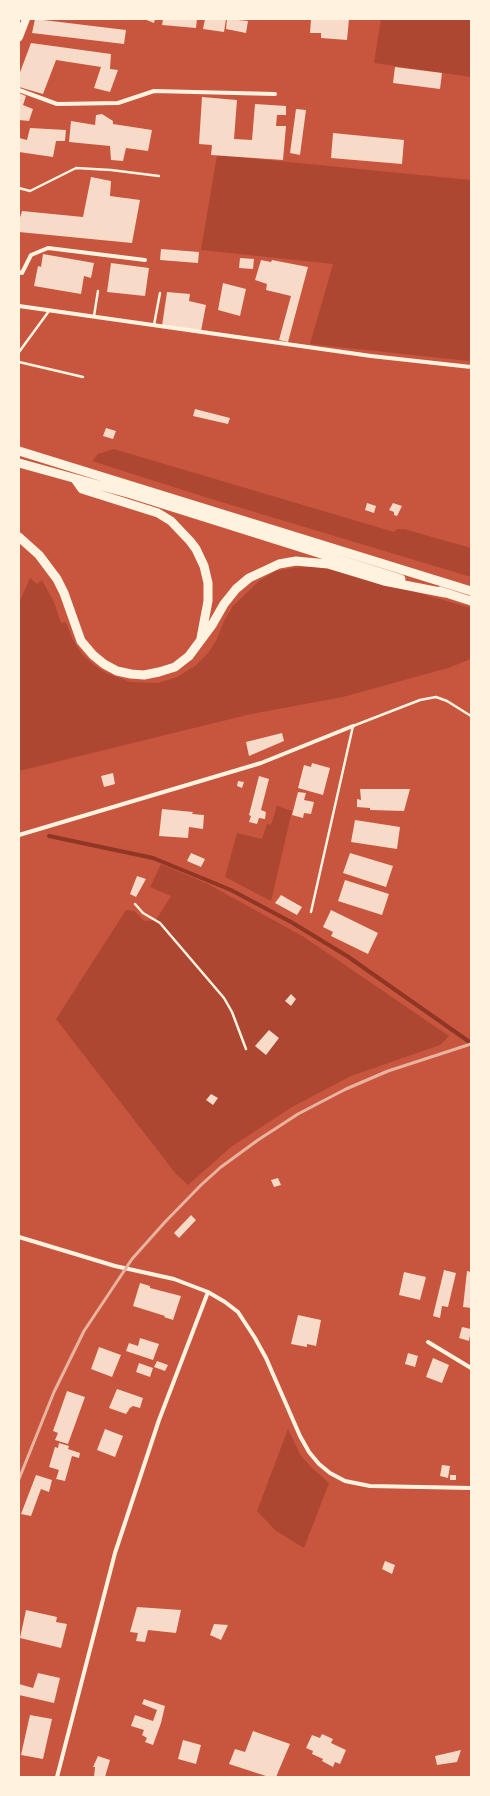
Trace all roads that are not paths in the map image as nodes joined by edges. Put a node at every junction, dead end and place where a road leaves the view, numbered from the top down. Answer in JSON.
{"nodes":[{"id":1,"x":26,"y":19,"type":"edge"},
{"id":2,"x":19,"y":37,"type":"edge"},
{"id":3,"x":19,"y":90,"type":"edge"},
{"id":4,"x":274,"y":94,"type":"dead end"},
{"id":5,"x":159,"y":176,"type":"dead end"},
{"id":6,"x":19,"y":188,"type":"edge"},
{"id":7,"x":145,"y":260,"type":"dead end"},
{"id":8,"x":19,"y":272,"type":"edge"},
{"id":9,"x":98,"y":291,"type":"dead end"},
{"id":10,"x":160,"y":293,"type":"dead end"},
{"id":11,"x":19,"y":306,"type":"edge"},
{"id":12,"x":50,"y":311,"type":"junction"},
{"id":13,"x":94,"y":316,"type":"junction"},
{"id":14,"x":154,"y":326,"type":"junction"},
{"id":15,"x":19,"y":352,"type":"edge"},
{"id":16,"x":19,"y":362,"type":"edge"},
{"id":17,"x":471,"y":367,"type":"edge"},
{"id":18,"x":83,"y":377,"type":"dead end"},
{"id":19,"x":19,"y":451,"type":"edge"},
{"id":20,"x":19,"y":463,"type":"edge"},
{"id":21,"x":75,"y":479,"type":"junction"},
{"id":22,"x":19,"y":537,"type":"edge"},
{"id":23,"x":471,"y":591,"type":"edge"},
{"id":24,"x":445,"y":593,"type":"junction"},
{"id":25,"x":471,"y":601,"type":"edge"},
{"id":26,"x":200,"y":643,"type":"junction"},
{"id":27,"x":471,"y":716,"type":"edge"},
{"id":28,"x":353,"y":726,"type":"junction"},
{"id":29,"x":19,"y":835,"type":"edge"},
{"id":30,"x":311,"y":912,"type":"dead end"},
{"id":31,"x":19,"y":1237,"type":"edge"},
{"id":32,"x":208,"y":1292,"type":"junction"},
{"id":33,"x":428,"y":1342,"type":"dead end"},
{"id":34,"x":471,"y":1368,"type":"edge"},
{"id":35,"x":471,"y":1488,"type":"edge"},
{"id":36,"x":57,"y":1777,"type":"edge"}],
"edges":[{"from":1,"to":2,"type":"main road"},
{"from":3,"to":4,"type":"street"},
{"from":5,"to":6,"type":"lane"},
{"from":7,"to":8,"type":"street"},
{"from":9,"to":13,"type":"lane"},
{"from":10,"to":14,"type":"lane"},
{"from":11,"to":12,"type":"street"},
{"from":12,"to":13,"type":"street"},
{"from":12,"to":15,"type":"lane"},
{"from":13,"to":14,"type":"street"},
{"from":14,"to":17,"type":"street"},
{"from":16,"to":18,"type":"lane"},
{"from":19,"to":23,"type":"highway"},
{"from":20,"to":21,"type":"highway"},
{"from":21,"to":24,"type":"highway"},
{"from":21,"to":26,"type":"highway"},
{"from":22,"to":26,"type":"highway"},
{"from":24,"to":25,"type":"highway"},
{"from":24,"to":26,"type":"highway"},
{"from":27,"to":28,"type":"lane"},
{"from":28,"to":29,"type":"street"},
{"from":28,"to":30,"type":"lane"},
{"from":31,"to":32,"type":"street"},
{"from":32,"to":35,"type":"street"},
{"from":32,"to":36,"type":"street"},
{"from":33,"to":34,"type":"street"}]}
